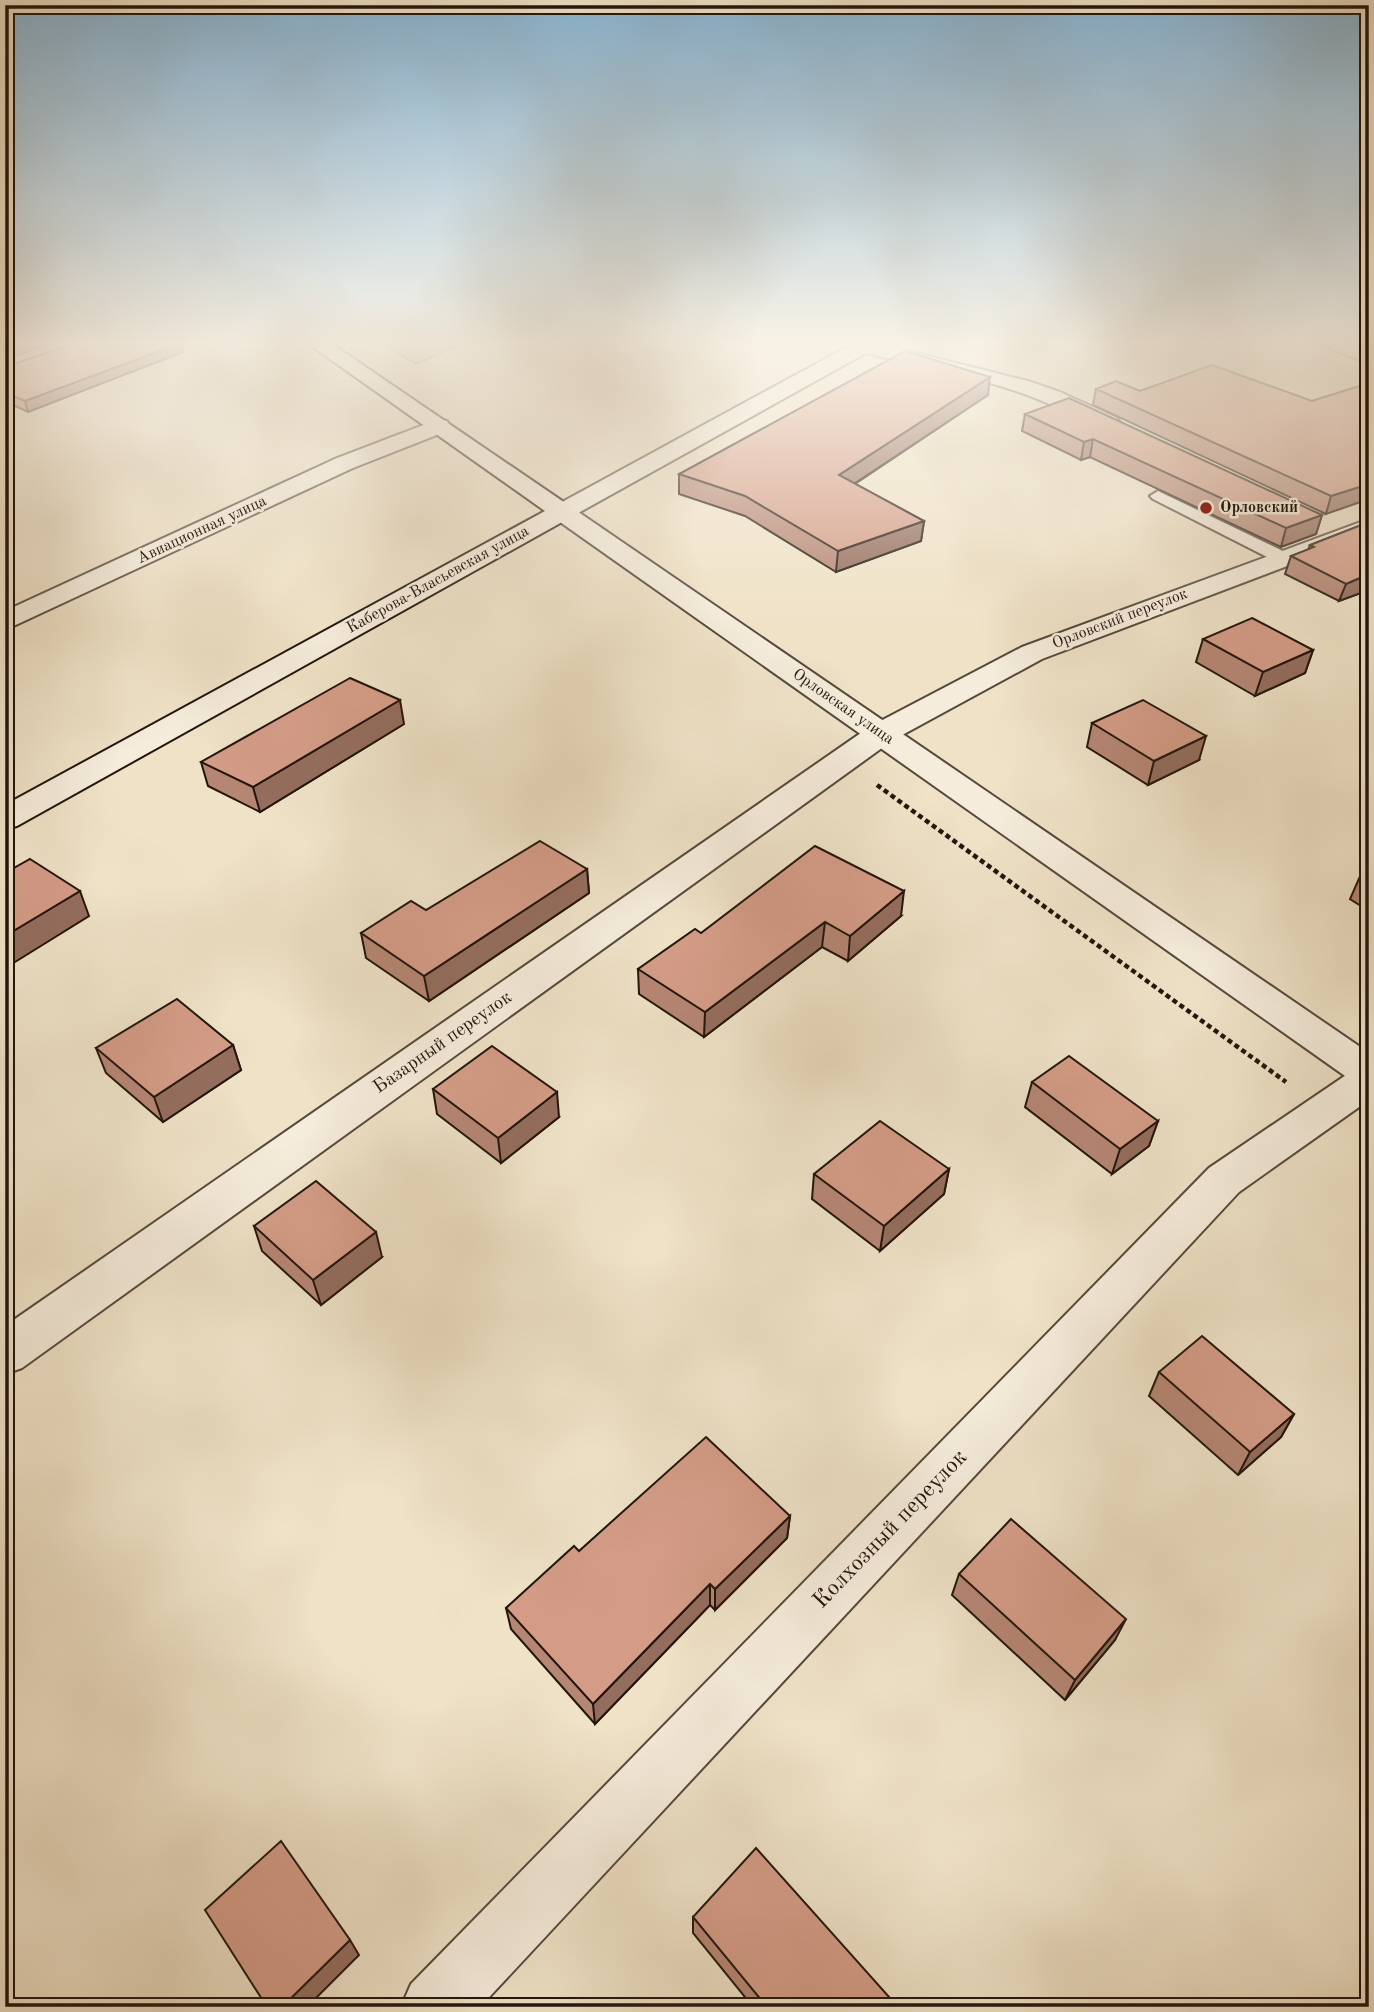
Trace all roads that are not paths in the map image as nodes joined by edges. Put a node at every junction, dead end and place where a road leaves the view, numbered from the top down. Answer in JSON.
{"nodes":[{"id":1,"x":414,"y":436,"type":"edge"},
{"id":2,"x":453,"y":436,"type":"edge"},
{"id":3,"x":700,"y":436,"type":"edge"},
{"id":4,"x":1158,"y":496,"type":"dead end"},
{"id":5,"x":562,"y":512,"type":"junction"},
{"id":6,"x":1345,"y":528,"type":"edge"},
{"id":7,"x":1283,"y":558,"type":"junction"},
{"id":8,"x":5,"y":622,"type":"edge"},
{"id":9,"x":881,"y":733,"type":"junction"},
{"id":10,"x":5,"y":819,"type":"edge"},
{"id":11,"x":1369,"y":1076,"type":"edge"},
{"id":12,"x":5,"y":1353,"type":"edge"},
{"id":13,"x":434,"y":2007,"type":"edge"}],
"edges":[{"from":1,"to":8,"type":"street","name":"Авиационная улица"},
{"from":2,"to":5,"type":"street","name":"Орловская улица"},
{"from":3,"to":5,"type":"street","name":"Каберова-Власьевская улица"},
{"from":4,"to":7,"type":"lane"},
{"from":5,"to":9,"type":"street","name":"Орловская улица"},
{"from":5,"to":10,"type":"street","name":"Каберова-Власьевская улица"},
{"from":6,"to":7,"type":"street","name":"Орловский переулок"},
{"from":7,"to":9,"type":"street","name":"Орловский переулок"},
{"from":9,"to":11,"type":"street","name":"Орловская улица"},
{"from":9,"to":12,"type":"street","name":"Базарный переулок"},
{"from":11,"to":13,"type":"street","name":"Колхозный переулок"}]}
